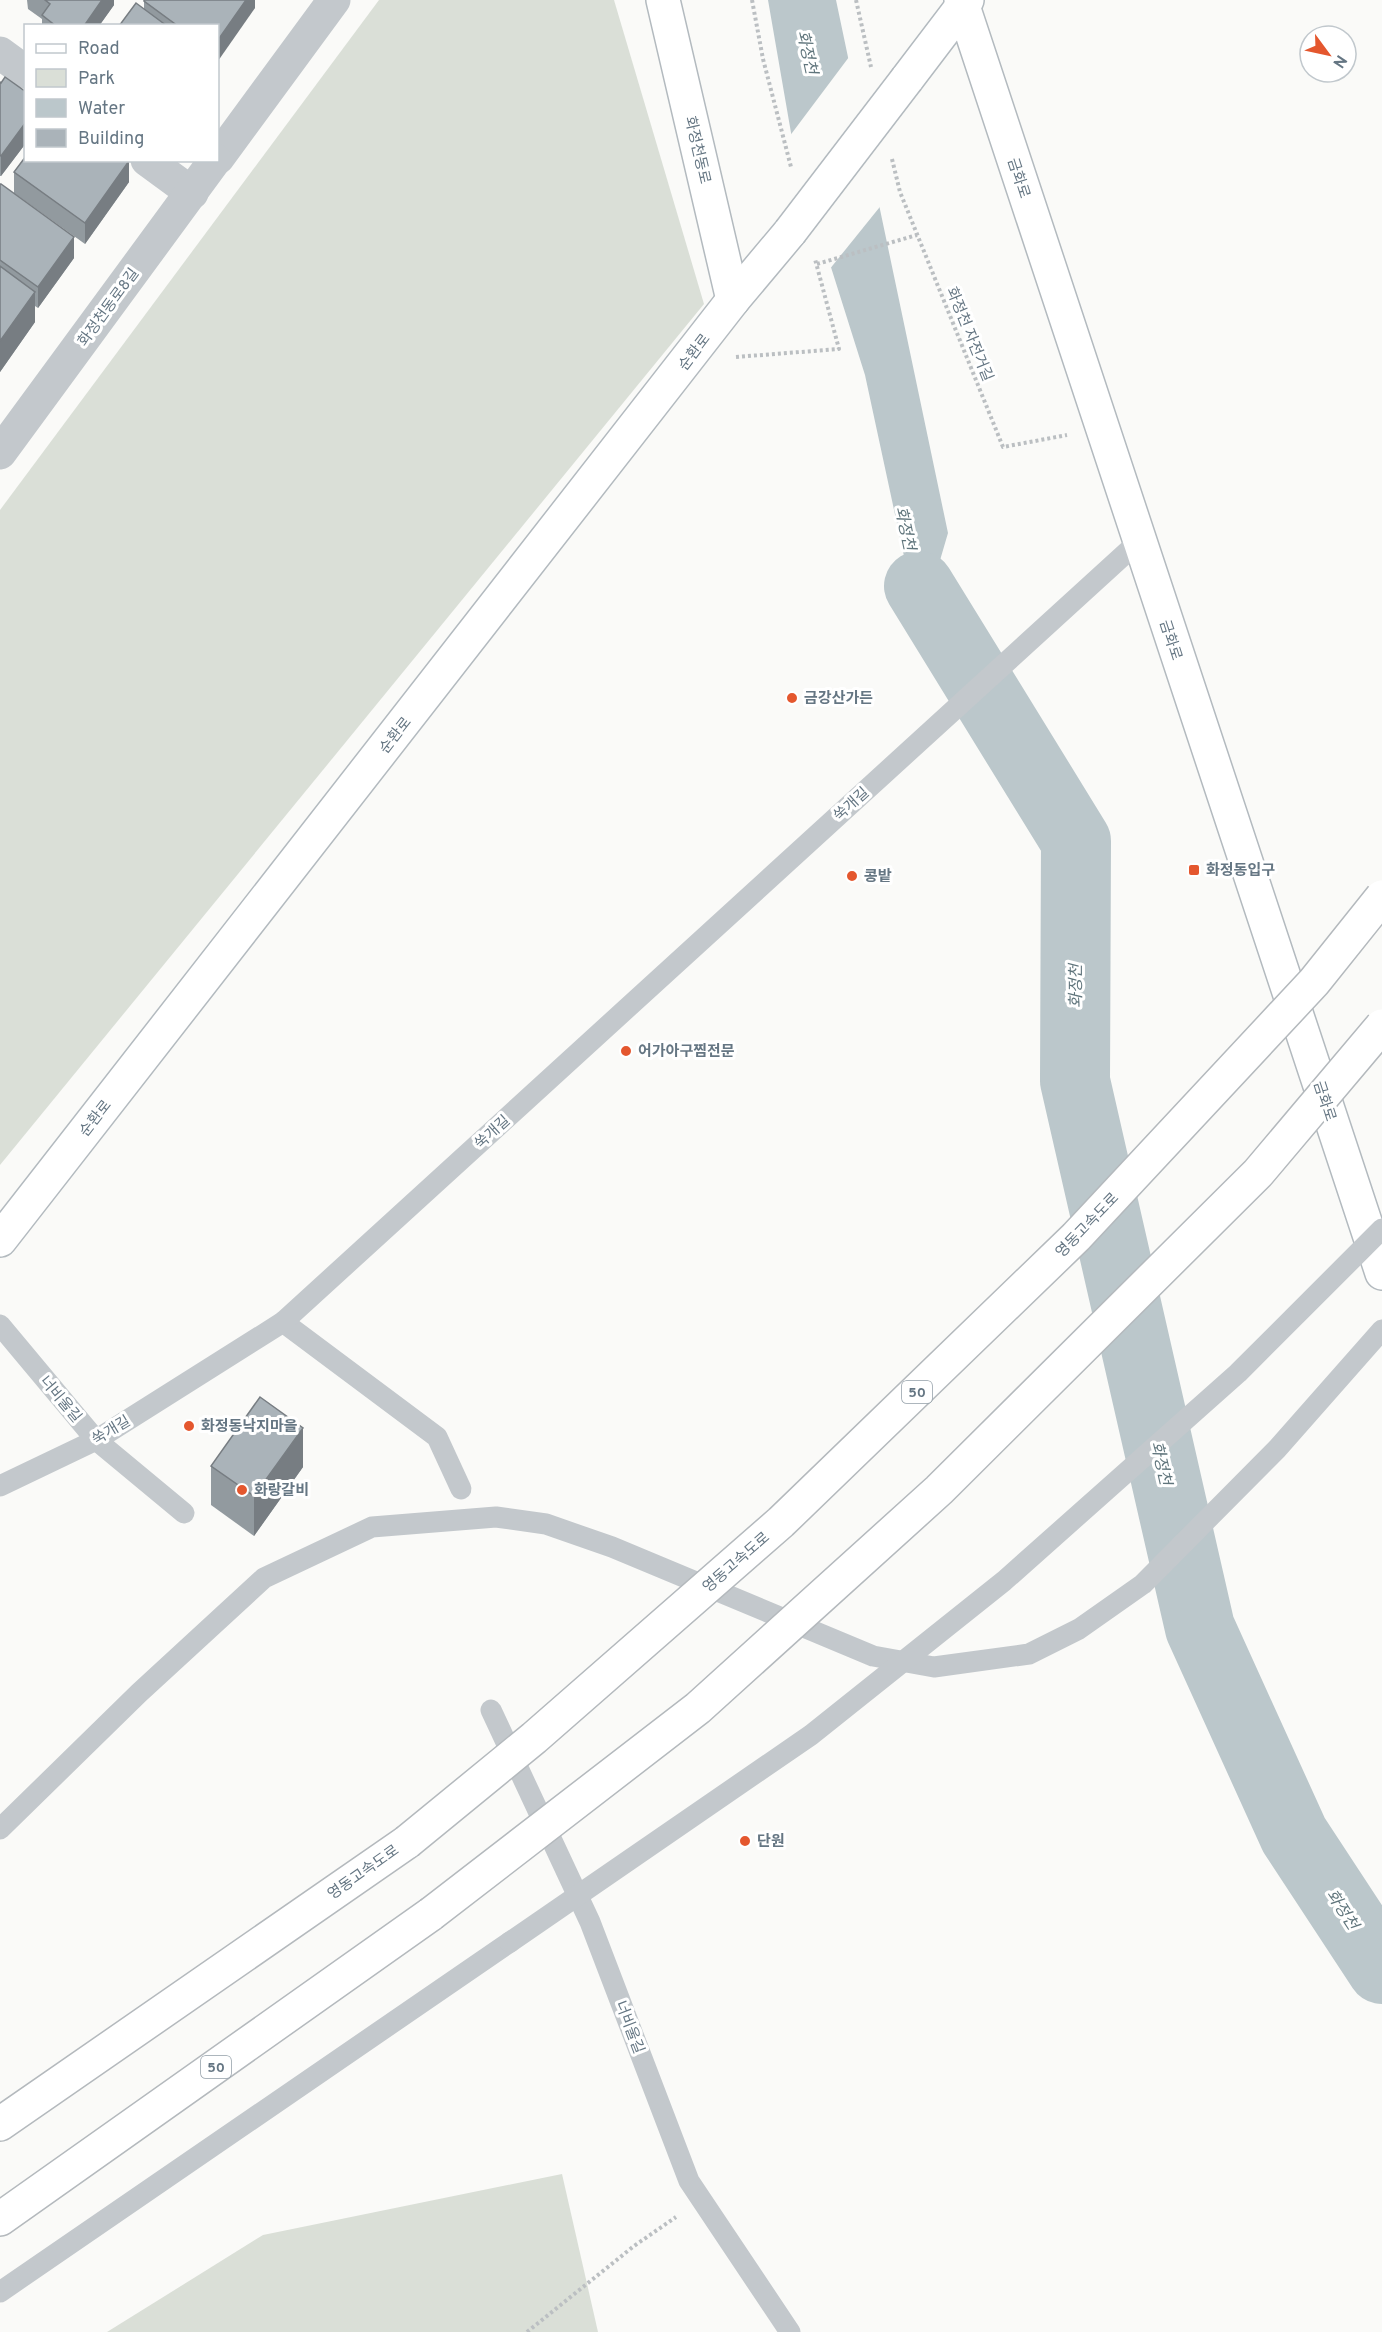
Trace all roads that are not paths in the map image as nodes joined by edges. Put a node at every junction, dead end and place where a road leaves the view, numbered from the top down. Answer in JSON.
{"nodes":[{"id":1,"x":334,"y":0,"type":"edge"},
{"id":2,"x":663,"y":0,"type":"edge"},
{"id":3,"x":964,"y":2,"type":"edge"},
{"id":4,"x":0,"y":53,"type":"edge"},
{"id":5,"x":24,"y":71,"type":"edge"},
{"id":6,"x":219,"y":155,"type":"edge"},
{"id":7,"x":150,"y":162,"type":"edge"},
{"id":8,"x":214,"y":162,"type":"edge"},
{"id":9,"x":192,"y":193,"type":"junction"},
{"id":10,"x":733,"y":300,"type":"junction"},
{"id":11,"x":0,"y":453,"type":"edge"},
{"id":12,"x":1138,"y":542,"type":"junction"},
{"id":13,"x":1382,"y":897,"type":"edge"},
{"id":14,"x":1382,"y":1026,"type":"edge"},
{"id":15,"x":1382,"y":1229,"type":"edge"},
{"id":16,"x":0,"y":1240,"type":"edge"},
{"id":17,"x":1382,"y":1273,"type":"edge"},
{"id":18,"x":283,"y":1322,"type":"junction"},
{"id":19,"x":0,"y":1325,"type":"edge"},
{"id":20,"x":1382,"y":1330,"type":"edge"},
{"id":21,"x":96,"y":1440,"type":"junction"},
{"id":22,"x":0,"y":1486,"type":"edge"},
{"id":23,"x":461,"y":1489,"type":"dead end"},
{"id":24,"x":184,"y":1513,"type":"dead end"},
{"id":25,"x":491,"y":1710,"type":"dead end"},
{"id":26,"x":0,"y":1829,"type":"edge"},
{"id":27,"x":0,"y":2124,"type":"edge"},
{"id":28,"x":0,"y":2219,"type":"edge"},
{"id":29,"x":0,"y":2292,"type":"edge"},
{"id":30,"x":790,"y":2332,"type":"edge"}],
"edges":[{"from":1,"to":6,"type":"street","name":"화정천동로8길"},
{"from":2,"to":10,"type":"main road","name":"화정천동로"},
{"from":3,"to":10,"type":"main road","name":"순환로","bridge":true},
{"from":3,"to":12,"type":"main road","name":"금화로"},
{"from":4,"to":5,"type":"street"},
{"from":7,"to":9,"type":"street"},
{"from":8,"to":9,"type":"street","name":"화정천동로8길"},
{"from":9,"to":11,"type":"street","name":"화정천동로8길"},
{"from":10,"to":16,"type":"main road","name":"순환로"},
{"from":12,"to":17,"type":"main road","name":"금화로"},
{"from":12,"to":18,"type":"lane","name":"쑥개길"},
{"from":13,"to":27,"type":"main road","name":"영동고속도로","number":"50","bridge":true},
{"from":14,"to":28,"type":"main road","number":"50","bridge":true},
{"from":15,"to":29,"type":"lane","bridge":true},
{"from":18,"to":21,"type":"lane","name":"쑥개길"},
{"from":18,"to":23,"type":"lane"},
{"from":19,"to":21,"type":"lane","name":"너비울길"},
{"from":20,"to":26,"type":"lane"},
{"from":21,"to":22,"type":"lane","name":"쑥개길"},
{"from":21,"to":24,"type":"lane","name":"너비울길"},
{"from":25,"to":30,"type":"lane","name":"너비울길"}]}
